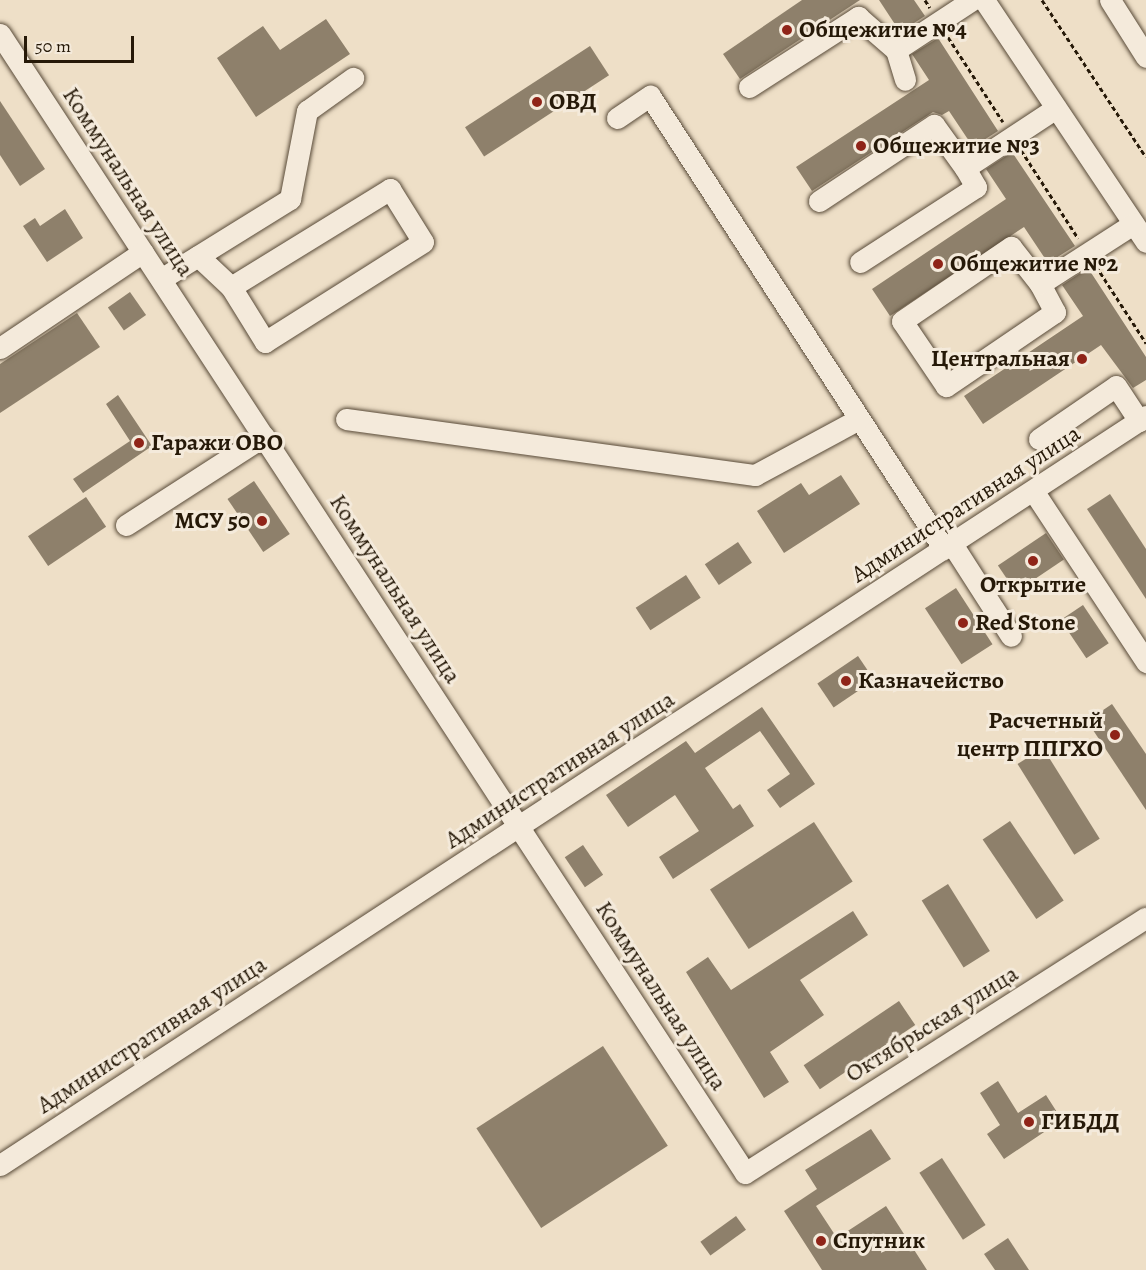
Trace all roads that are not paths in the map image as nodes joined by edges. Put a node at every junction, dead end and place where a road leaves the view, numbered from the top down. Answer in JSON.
{"nodes":[{"id":1,"x":972,"y":0,"type":"edge"},
{"id":2,"x":984,"y":0,"type":"edge"},
{"id":3,"x":1110,"y":0,"type":"edge"},
{"id":4,"x":0,"y":34,"type":"edge"},
{"id":5,"x":896,"y":51,"type":"junction"},
{"id":6,"x":1146,"y":57,"type":"edge"},
{"id":7,"x":353,"y":78,"type":"dead end"},
{"id":8,"x":905,"y":80,"type":"dead end"},
{"id":9,"x":748,"y":87,"type":"dead end"},
{"id":10,"x":1056,"y":108,"type":"junction"},
{"id":11,"x":617,"y":118,"type":"dead end"},
{"id":12,"x":965,"y":168,"type":"junction"},
{"id":13,"x":819,"y":201,"type":"dead end"},
{"id":14,"x":1133,"y":224,"type":"junction"},
{"id":15,"x":1146,"y":242,"type":"edge"},
{"id":16,"x":143,"y":252,"type":"junction"},
{"id":17,"x":198,"y":256,"type":"junction"},
{"id":18,"x":860,"y":262,"type":"dead end"},
{"id":19,"x":161,"y":279,"type":"junction"},
{"id":20,"x":1040,"y":284,"type":"junction"},
{"id":21,"x":231,"y":287,"type":"junction"},
{"id":22,"x":0,"y":348,"type":"edge"},
{"id":23,"x":1143,"y":418,"type":"edge"},
{"id":24,"x":346,"y":419,"type":"dead end"},
{"id":25,"x":859,"y":419,"type":"junction"},
{"id":26,"x":264,"y":436,"type":"junction"},
{"id":27,"x":1039,"y":439,"type":"dead end"},
{"id":28,"x":1034,"y":492,"type":"junction"},
{"id":29,"x":126,"y":525,"type":"dead end"},
{"id":30,"x":948,"y":547,"type":"junction"},
{"id":31,"x":1011,"y":636,"type":"dead end"},
{"id":32,"x":1146,"y":662,"type":"edge"},
{"id":33,"x":520,"y":826,"type":"junction"},
{"id":34,"x":1146,"y":918,"type":"edge"},
{"id":35,"x":0,"y":1165,"type":"edge"},
{"id":36,"x":745,"y":1173,"type":"joint"}],
"edges":[{"from":1,"to":5,"type":"street"},
{"from":2,"to":10,"type":"street"},
{"from":3,"to":6,"type":"street"},
{"from":4,"to":16,"type":"street","name":"Коммунальная улица"},
{"from":5,"to":8,"type":"street"},
{"from":5,"to":9,"type":"street"},
{"from":7,"to":17,"type":"street"},
{"from":10,"to":12,"type":"street"},
{"from":10,"to":14,"type":"street"},
{"from":11,"to":25,"type":"street"},
{"from":12,"to":13,"type":"street"},
{"from":12,"to":18,"type":"street"},
{"from":14,"to":15,"type":"street"},
{"from":14,"to":20,"type":"street"},
{"from":16,"to":19,"type":"street","name":"Коммунальная улица"},
{"from":16,"to":22,"type":"street"},
{"from":17,"to":19,"type":"street"},
{"from":17,"to":21,"type":"street"},
{"from":19,"to":26,"type":"street","name":"Коммунальная улица"},
{"from":20,"to":20,"type":"street"},
{"from":21,"to":21,"type":"street"},
{"from":23,"to":27,"type":"street"},
{"from":23,"to":28,"type":"street","name":"Административная улица"},
{"from":24,"to":25,"type":"street"},
{"from":25,"to":30,"type":"street"},
{"from":26,"to":29,"type":"street"},
{"from":26,"to":33,"type":"street","name":"Коммунальная улица"},
{"from":28,"to":30,"type":"street","name":"Административная улица"},
{"from":28,"to":32,"type":"street"},
{"from":30,"to":31,"type":"street"},
{"from":30,"to":33,"type":"street","name":"Административная улица"},
{"from":33,"to":35,"type":"street","name":"Административная улица"},
{"from":33,"to":36,"type":"street","name":"Коммунальная улица"},
{"from":34,"to":36,"type":"street","name":"Октябрьская улица"}]}
